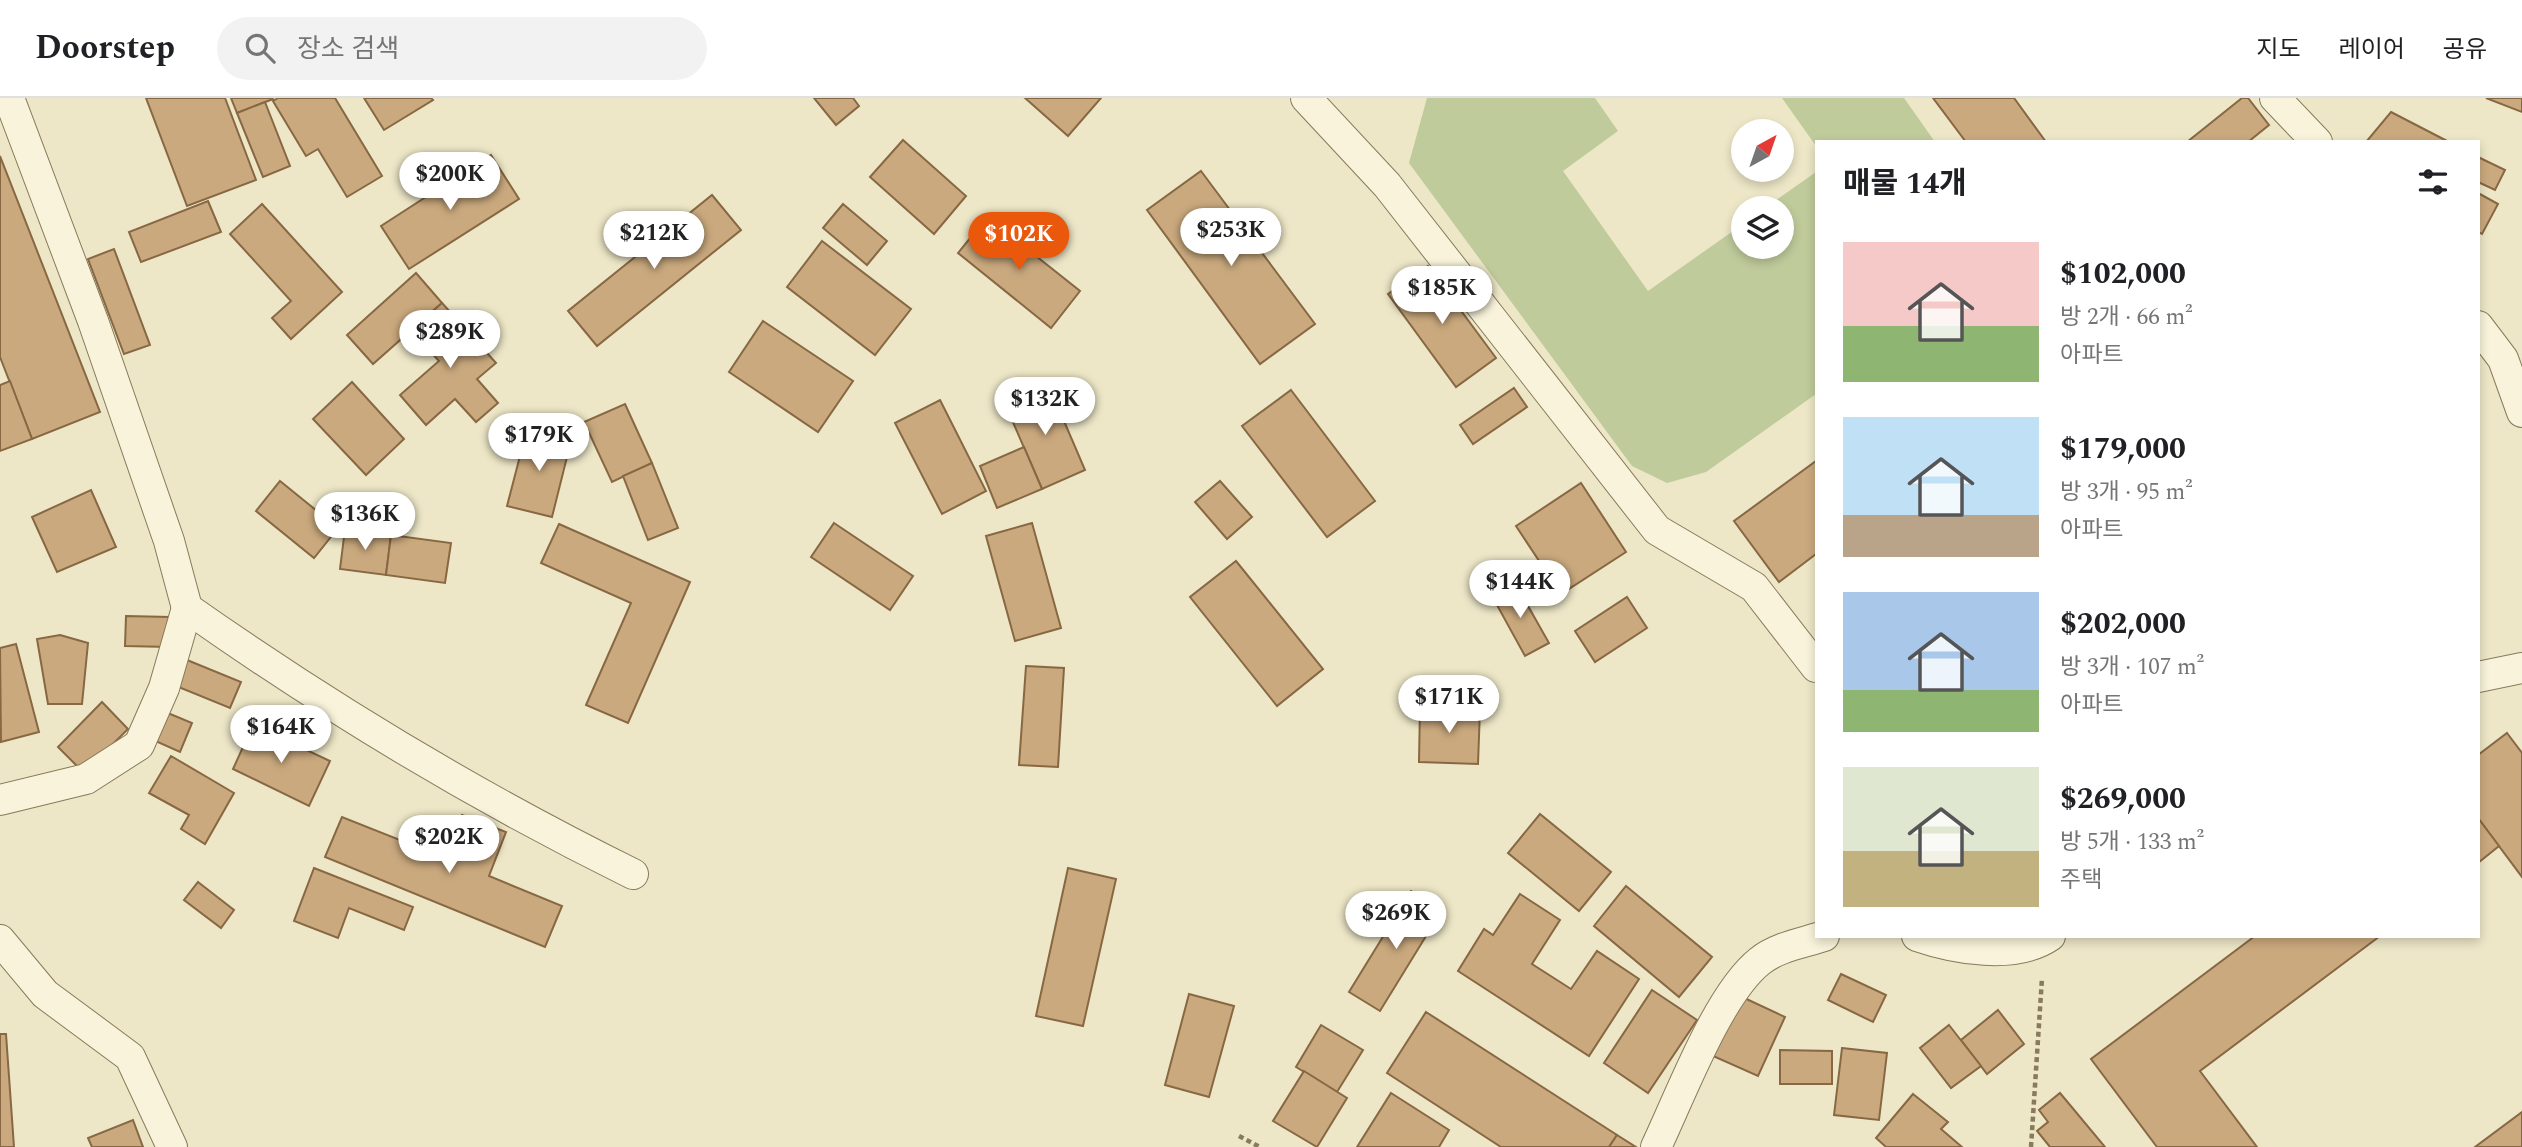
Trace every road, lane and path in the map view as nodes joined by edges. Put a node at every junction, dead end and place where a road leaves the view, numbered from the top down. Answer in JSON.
{"nodes":[{"id":1,"x":9,"y":98,"type":"edge"},
{"id":2,"x":1306,"y":98,"type":"edge"},
{"id":3,"x":2275,"y":98,"type":"edge"},
{"id":4,"x":2315,"y":140,"type":"edge"},
{"id":5,"x":2480,"y":329,"type":"edge"},
{"id":6,"x":2522,"y":412,"type":"edge"},
{"id":7,"x":187,"y":608,"type":"junction"},
{"id":8,"x":1815,"y":666,"type":"edge"},
{"id":9,"x":2522,"y":668,"type":"edge"},
{"id":10,"x":2480,"y":677,"type":"edge"},
{"id":11,"x":0,"y":800,"type":"edge"},
{"id":12,"x":633,"y":874,"type":"dead end"},
{"id":13,"x":1818,"y":938,"type":"edge"},
{"id":14,"x":1923,"y":938,"type":"edge"},
{"id":15,"x":0,"y":940,"type":"edge"},
{"id":16,"x":2038,"y":940,"type":"edge"},
{"id":17,"x":1239,"y":1136,"type":"dead end"},
{"id":18,"x":172,"y":1147,"type":"edge"},
{"id":19,"x":1259,"y":1147,"type":"edge"},
{"id":20,"x":1656,"y":1147,"type":"edge"},
{"id":21,"x":2031,"y":1147,"type":"edge"}],
"edges":[{"from":1,"to":7,"type":"street"},
{"from":2,"to":8,"type":"street"},
{"from":3,"to":4,"type":"street"},
{"from":5,"to":6,"type":"street"},
{"from":7,"to":11,"type":"street"},
{"from":7,"to":12,"type":"street"},
{"from":9,"to":10,"type":"street"},
{"from":13,"to":20,"type":"street"},
{"from":14,"to":16,"type":"street"},
{"from":15,"to":18,"type":"street"},
{"from":16,"to":21,"type":"path"},
{"from":17,"to":19,"type":"path"}]}
